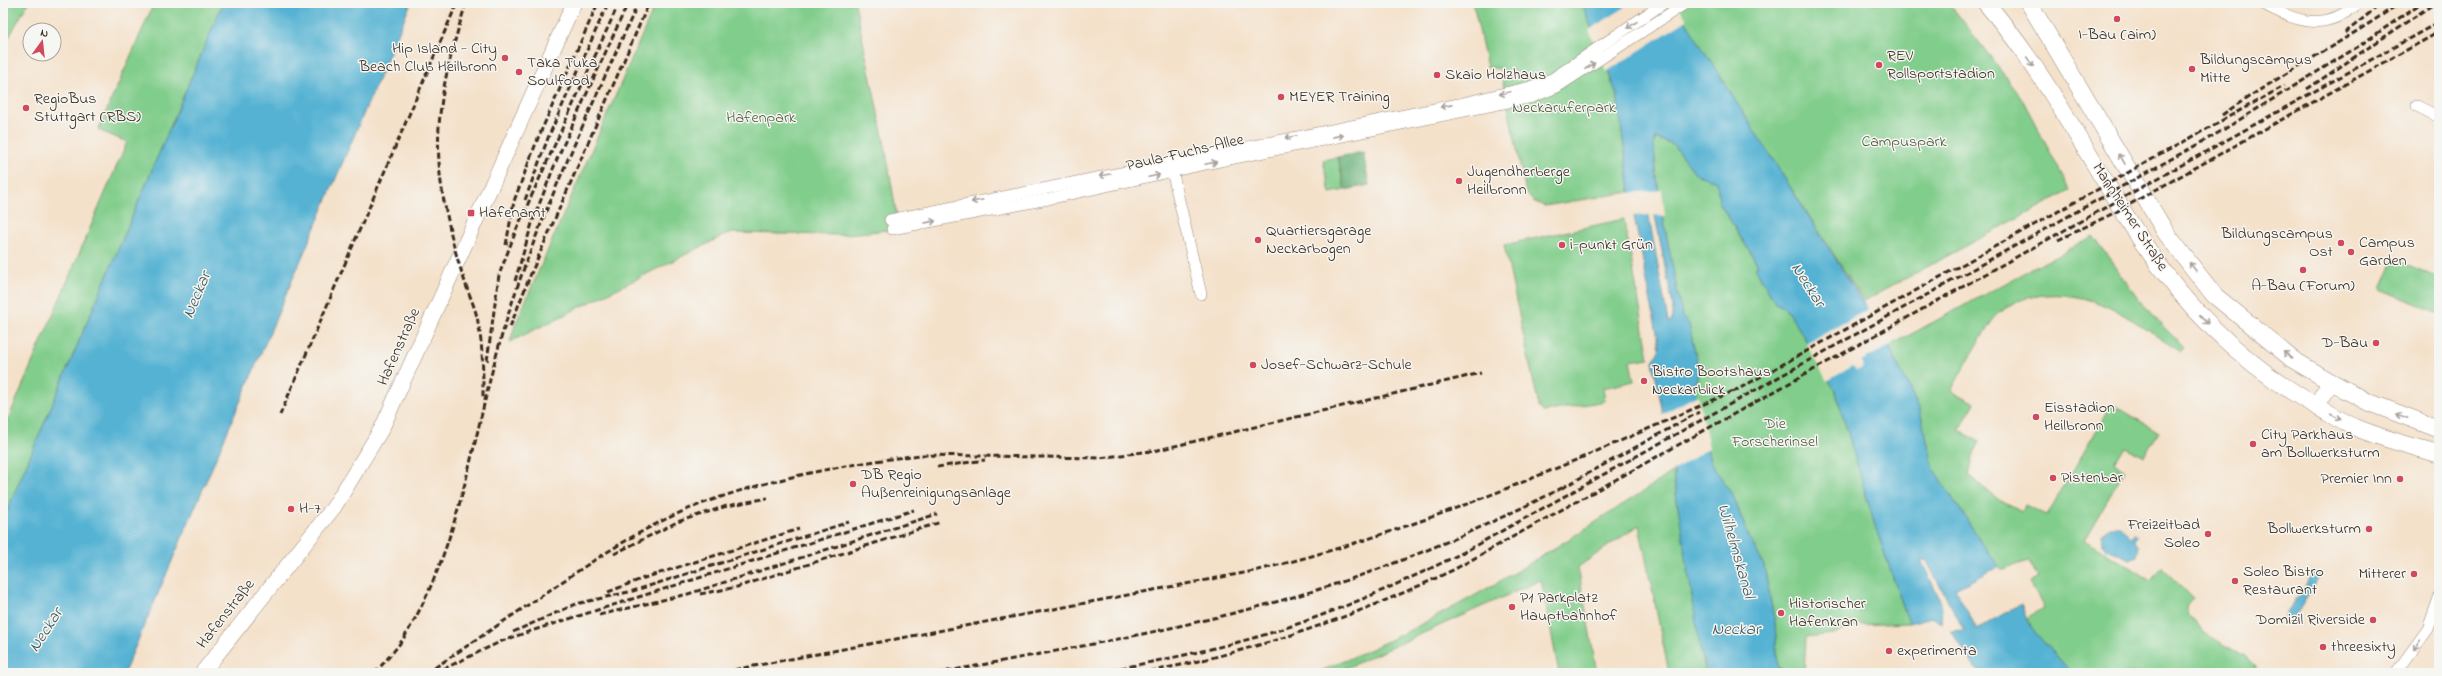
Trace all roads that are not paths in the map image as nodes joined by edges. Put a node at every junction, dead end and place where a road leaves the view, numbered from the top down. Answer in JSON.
{"nodes":[{"id":1,"x":574,"y":3,"type":"edge"},
{"id":2,"x":1664,"y":3,"type":"edge"},
{"id":3,"x":1686,"y":3,"type":"edge"},
{"id":4,"x":1986,"y":3,"type":"edge"},
{"id":5,"x":2029,"y":3,"type":"edge"},
{"id":6,"x":2262,"y":3,"type":"edge"},
{"id":7,"x":2358,"y":3,"type":"edge"},
{"id":8,"x":1554,"y":83,"type":"junction"},
{"id":9,"x":2417,"y":106,"type":"dead end"},
{"id":10,"x":2439,"y":117,"type":"edge"},
{"id":11,"x":1172,"y":167,"type":"junction"},
{"id":12,"x":1045,"y":187,"type":"junction"},
{"id":13,"x":1048,"y":199,"type":"junction"},
{"id":14,"x":1201,"y":294,"type":"dead end"},
{"id":15,"x":2331,"y":382,"type":"junction"},
{"id":16,"x":2316,"y":406,"type":"junction"},
{"id":17,"x":2439,"y":429,"type":"edge"},
{"id":18,"x":2439,"y":454,"type":"edge"},
{"id":19,"x":2439,"y":598,"type":"edge"},
{"id":20,"x":2436,"y":619,"type":"edge"},
{"id":21,"x":202,"y":673,"type":"edge"},
{"id":22,"x":2396,"y":673,"type":"edge"}],
"edges":[{"from":1,"to":21,"type":"main road","name":"Hafenstraße"},
{"from":2,"to":8,"type":"street","one_way":true},
{"from":8,"to":3,"type":"street","one_way":true},
{"from":4,"to":16,"type":"main road","name":"Mannheimer Straße","one_way":true},
{"from":15,"to":5,"type":"main road","name":"Mannheimer Straße","one_way":true},
{"from":6,"to":7,"type":"street"},
{"from":8,"to":11,"type":"street","name":"Paula-Fuchs-Allee"},
{"from":9,"to":10,"type":"street"},
{"from":11,"to":12,"type":"street","name":"Paula-Fuchs-Allee","one_way":true},
{"from":13,"to":11,"type":"street","name":"Paula-Fuchs-Allee","one_way":true},
{"from":11,"to":14,"type":"street"},
{"from":12,"to":13,"type":"street"},
{"from":12,"to":13,"type":"street","name":"Paula-Fuchs-Allee","one_way":true},
{"from":15,"to":16,"type":"main road"},
{"from":17,"to":15,"type":"main road","name":"Mannheimer Straße","one_way":true},
{"from":16,"to":18,"type":"main road","name":"Mannheimer Straße","one_way":true},
{"from":19,"to":20,"type":"street"},
{"from":20,"to":22,"type":"street","one_way":true}]}
